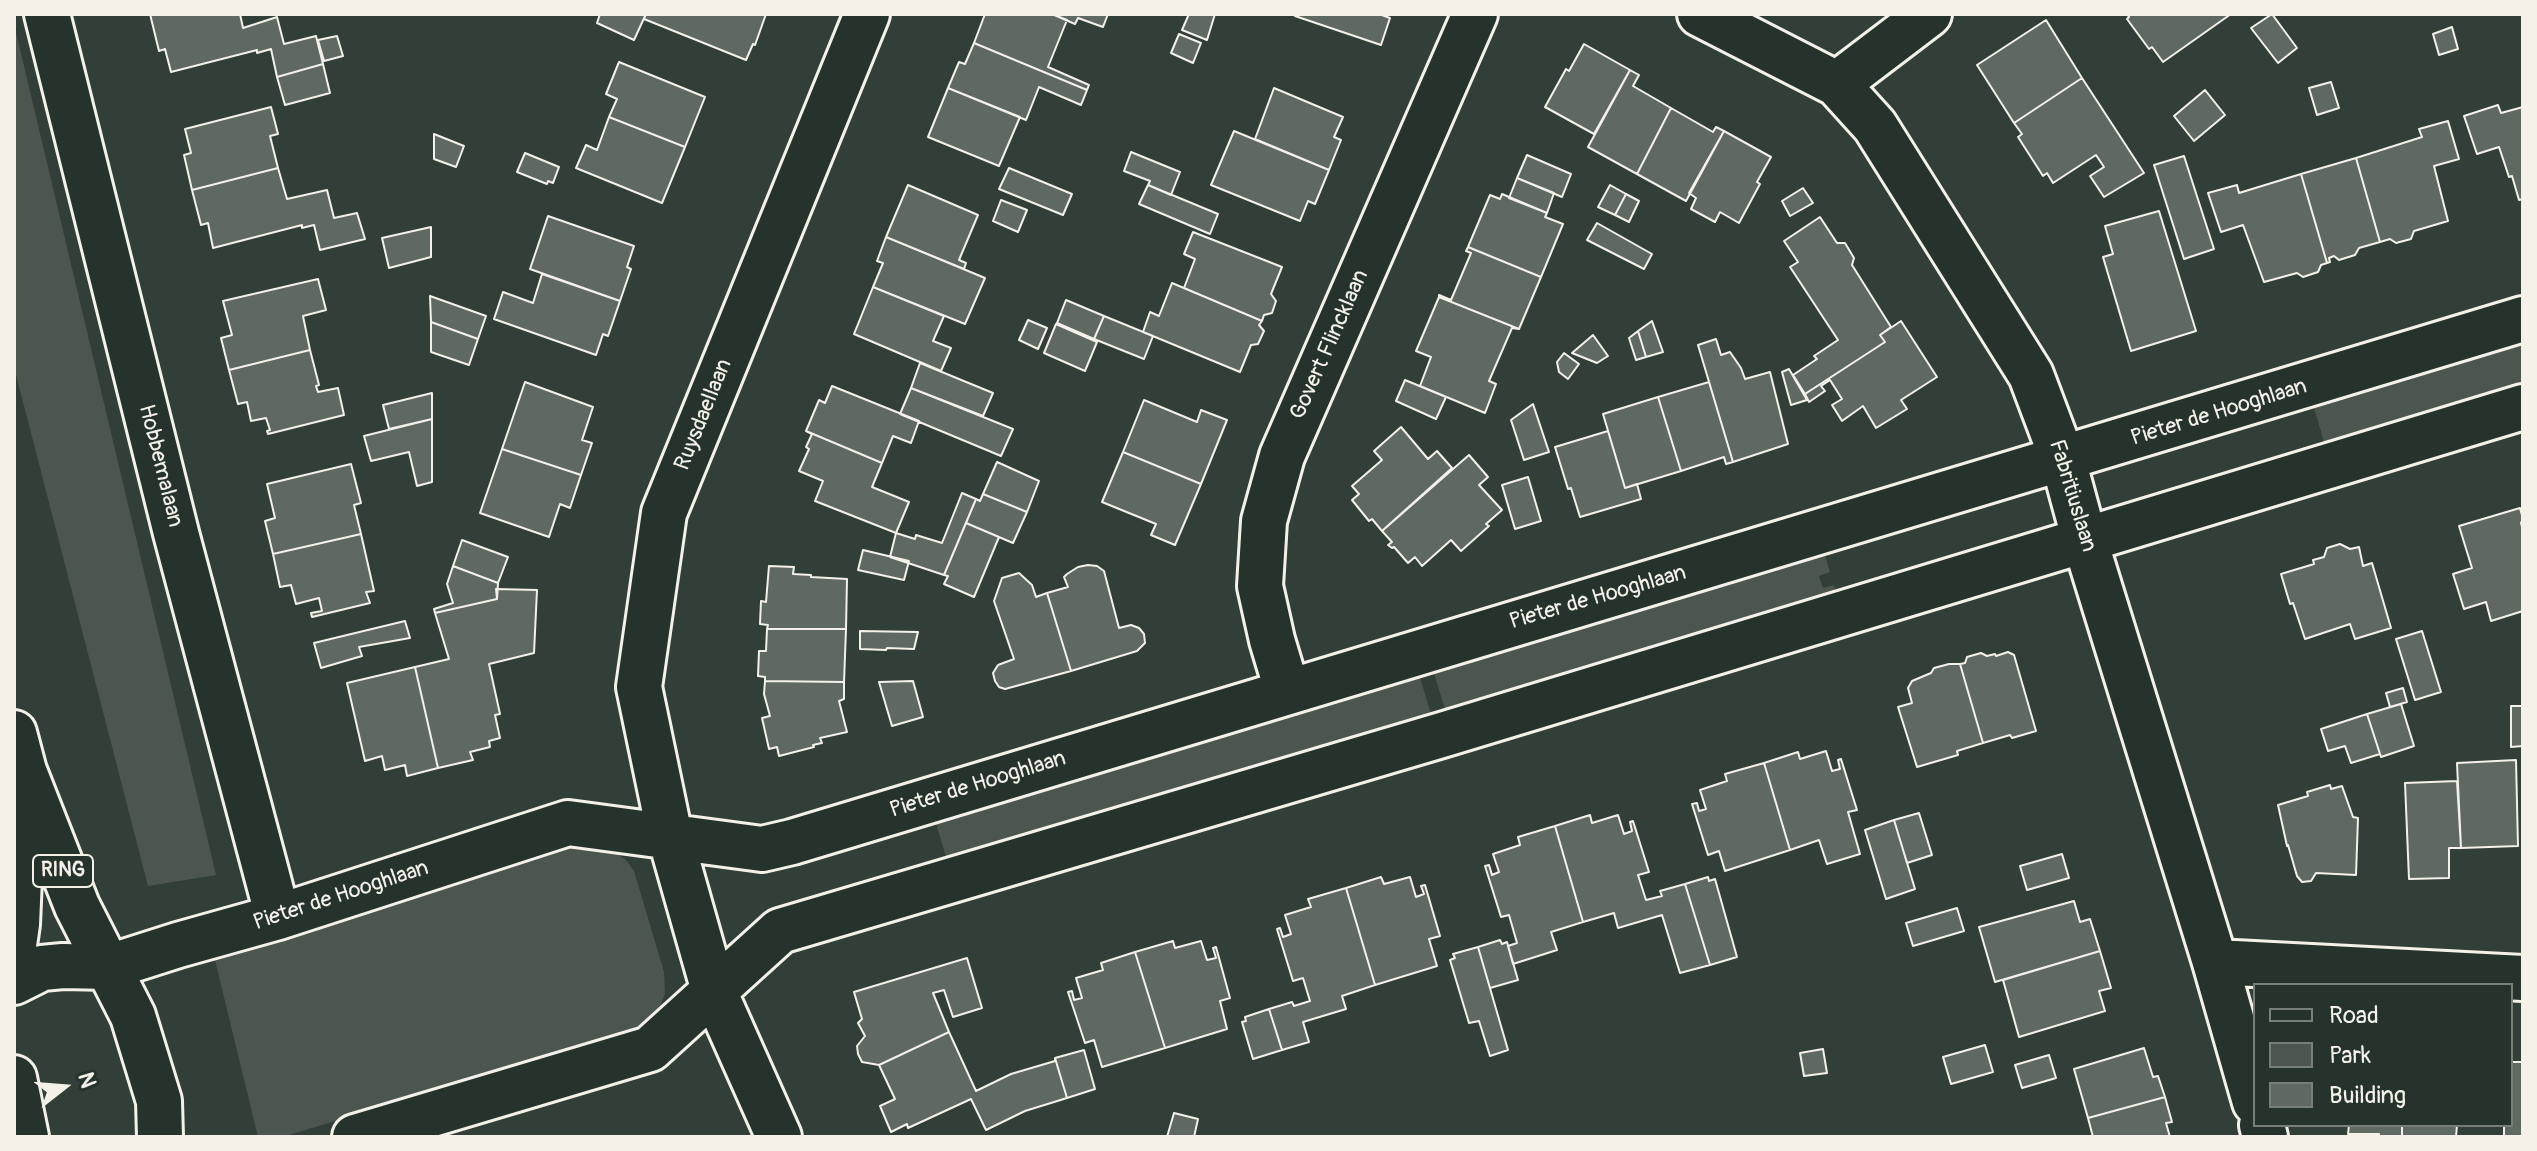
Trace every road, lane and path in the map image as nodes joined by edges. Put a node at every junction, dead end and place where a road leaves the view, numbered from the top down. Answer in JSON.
{"nodes":[{"id":1,"x":47,"y":14,"type":"edge"},
{"id":2,"x":867,"y":14,"type":"edge"},
{"id":3,"x":1475,"y":14,"type":"edge"},
{"id":4,"x":1700,"y":14,"type":"edge"},
{"id":5,"x":1929,"y":14,"type":"edge"},
{"id":6,"x":1837,"y":84,"type":"junction"},
{"id":7,"x":2523,"y":319,"type":"edge"},
{"id":8,"x":2523,"y":407,"type":"edge"},
{"id":9,"x":2063,"y":460,"type":"junction"},
{"id":10,"x":2085,"y":541,"type":"junction"},
{"id":11,"x":1287,"y":690,"type":"junction"},
{"id":12,"x":19,"y":752,"type":"edge"},
{"id":13,"x":670,"y":836,"type":"junction"},
{"id":14,"x":278,"y":917,"type":"junction"},
{"id":15,"x":14,"y":945,"type":"edge"},
{"id":16,"x":2215,"y":962,"type":"junction"},
{"id":17,"x":109,"y":967,"type":"junction"},
{"id":18,"x":2523,"y":978,"type":"edge"},
{"id":19,"x":14,"y":982,"type":"edge"},
{"id":20,"x":714,"y":991,"type":"junction"},
{"id":21,"x":14,"y":1078,"type":"edge"},
{"id":22,"x":2253,"y":1095,"type":"edge"},
{"id":23,"x":20,"y":1127,"type":"edge"},
{"id":24,"x":160,"y":1137,"type":"edge"},
{"id":25,"x":355,"y":1137,"type":"edge"},
{"id":26,"x":779,"y":1137,"type":"edge"}],
"edges":[{"from":1,"to":14,"type":"street","name":"Hobbemalaan"},
{"from":2,"to":13,"type":"street","name":"Ruysdaellaan"},
{"from":3,"to":11,"type":"street","name":"Govert Flincklaan"},
{"from":4,"to":6,"type":"street","name":"Fabritiuslaan"},
{"from":5,"to":6,"type":"street"},
{"from":6,"to":9,"type":"street","name":"Fabritiuslaan"},
{"from":7,"to":9,"type":"street","name":"Pieter de Hooghlaan"},
{"from":8,"to":10,"type":"street"},
{"from":9,"to":10,"type":"street","name":"Fabritiuslaan"},
{"from":9,"to":11,"type":"street","name":"Pieter de Hooghlaan"},
{"from":10,"to":16,"type":"street","name":"Fabritiuslaan"},
{"from":10,"to":20,"type":"street"},
{"from":11,"to":13,"type":"street","name":"Pieter de Hooghlaan"},
{"from":12,"to":15,"type":"street","number":"RING"},
{"from":12,"to":17,"type":"street","number":"RING"},
{"from":13,"to":14,"type":"street","name":"Pieter de Hooghlaan"},
{"from":13,"to":20,"type":"street"},
{"from":14,"to":17,"type":"street","name":"Pieter de Hooghlaan"},
{"from":16,"to":18,"type":"street"},
{"from":16,"to":22,"type":"street","name":"Fabritiuslaan"},
{"from":17,"to":19,"type":"street","name":"Pieter de Hooghlaan"},
{"from":17,"to":24,"type":"street","number":"RING"},
{"from":20,"to":25,"type":"street"},
{"from":20,"to":26,"type":"street"},
{"from":21,"to":23,"type":"street"}]}
